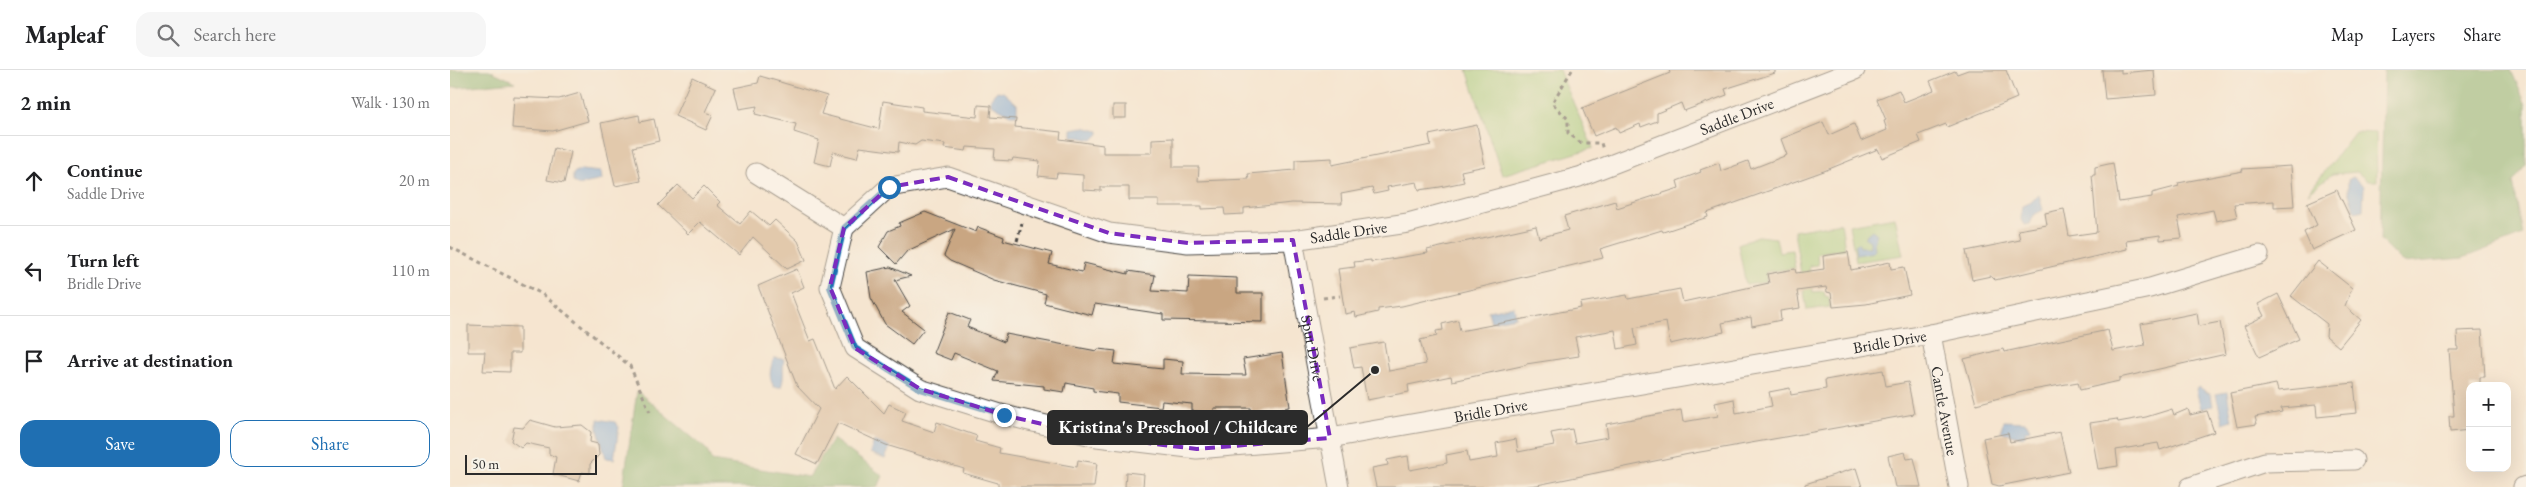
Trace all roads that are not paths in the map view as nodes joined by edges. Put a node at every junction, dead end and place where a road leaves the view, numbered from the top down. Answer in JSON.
{"nodes":[{"id":1,"x":1855,"y":70,"type":"edge"},
{"id":2,"x":756,"y":174,"type":"dead end"},
{"id":3,"x":844,"y":228,"type":"junction"},
{"id":4,"x":1293,"y":240,"type":"junction"},
{"id":5,"x":2259,"y":255,"type":"dead end"},
{"id":6,"x":1931,"y":334,"type":"junction"},
{"id":7,"x":1330,"y":438,"type":"junction"},
{"id":8,"x":2354,"y":460,"type":"dead end"},
{"id":9,"x":1339,"y":487,"type":"edge"},
{"id":10,"x":1959,"y":487,"type":"edge"},
{"id":11,"x":2190,"y":487,"type":"edge"}],
"edges":[{"from":1,"to":4,"type":"street","name":"Saddle Drive"},
{"from":2,"to":3,"type":"street"},
{"from":3,"to":4,"type":"street","name":"Saddle Drive"},
{"from":3,"to":7,"type":"street","name":"Bridle Drive"},
{"from":4,"to":7,"type":"street","name":"Spur Drive"},
{"from":5,"to":6,"type":"street","name":"Bridle Drive"},
{"from":6,"to":7,"type":"street","name":"Bridle Drive"},
{"from":6,"to":10,"type":"street","name":"Cantle Avenue"},
{"from":7,"to":9,"type":"street","name":"Spur Drive"},
{"from":8,"to":11,"type":"street"}]}
